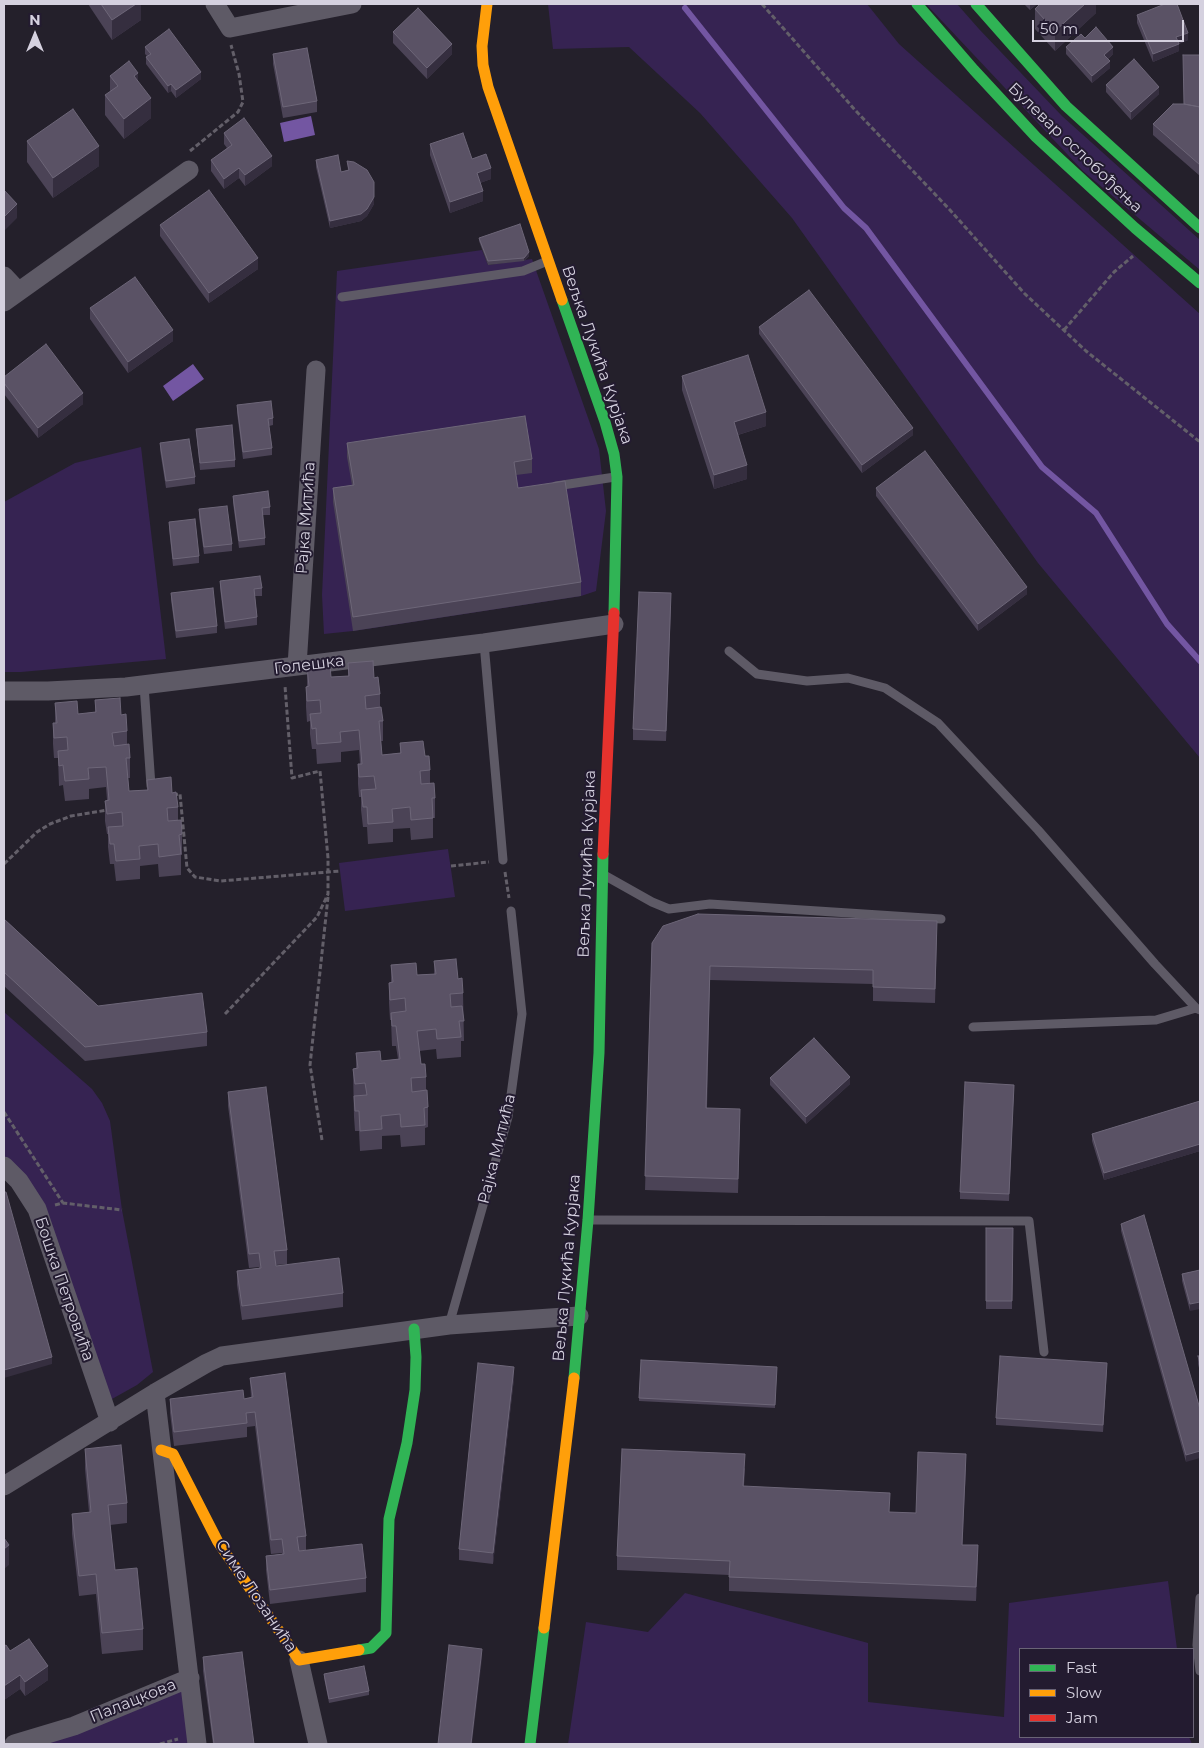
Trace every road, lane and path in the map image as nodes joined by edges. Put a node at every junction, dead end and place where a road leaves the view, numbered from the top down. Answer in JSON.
{"nodes":[{"id":1,"x":215,"y":4,"type":"edge"},
{"id":2,"x":352,"y":4,"type":"edge"},
{"id":3,"x":487,"y":4,"type":"edge"},
{"id":4,"x":762,"y":4,"type":"edge"},
{"id":5,"x":917,"y":4,"type":"edge"},
{"id":6,"x":976,"y":4,"type":"edge"},
{"id":7,"x":230,"y":35,"type":"junction"},
{"id":8,"x":189,"y":170,"type":"joint"},
{"id":9,"x":1200,"y":228,"type":"edge"},
{"id":10,"x":1134,"y":256,"type":"dead end"},
{"id":11,"x":548,"y":260,"type":"junction"},
{"id":12,"x":4,"y":276,"type":"edge"},
{"id":13,"x":1200,"y":282,"type":"edge"},
{"id":14,"x":11,"y":296,"type":"edge"},
{"id":15,"x":342,"y":297,"type":"dead end"},
{"id":16,"x":1064,"y":330,"type":"junction"},
{"id":17,"x":316,"y":370,"type":"dead end"},
{"id":18,"x":1200,"y":442,"type":"edge"},
{"id":19,"x":617,"y":477,"type":"junction"},
{"id":20,"x":550,"y":487,"type":"edge"},
{"id":21,"x":614,"y":624,"type":"junction"},
{"id":22,"x":484,"y":643,"type":"junction"},
{"id":23,"x":729,"y":651,"type":"dead end"},
{"id":24,"x":290,"y":667,"type":"junction"},
{"id":25,"x":144,"y":685,"type":"junction"},
{"id":26,"x":4,"y":691,"type":"edge"},
{"id":27,"x":151,"y":786,"type":"edge"},
{"id":28,"x":171,"y":795,"type":"edge"},
{"id":29,"x":108,"y":810,"type":"edge"},
{"id":30,"x":503,"y":860,"type":"junction"},
{"id":31,"x":4,"y":864,"type":"edge"},
{"id":32,"x":451,"y":866,"type":"dead end"},
{"id":33,"x":340,"y":871,"type":"dead end"},
{"id":34,"x":329,"y":873,"type":"junction"},
{"id":35,"x":602,"y":874,"type":"junction"},
{"id":36,"x":328,"y":894,"type":"junction"},
{"id":37,"x":511,"y":911,"type":"joint"},
{"id":38,"x":941,"y":919,"type":"dead end"},
{"id":39,"x":1198,"y":1009,"type":"edge"},
{"id":40,"x":225,"y":1014,"type":"dead end"},
{"id":41,"x":973,"y":1027,"type":"dead end"},
{"id":42,"x":4,"y":1112,"type":"edge"},
{"id":43,"x":322,"y":1140,"type":"dead end"},
{"id":44,"x":4,"y":1166,"type":"edge"},
{"id":45,"x":63,"y":1203,"type":"junction"},
{"id":46,"x":37,"y":1209,"type":"junction"},
{"id":47,"x":122,"y":1210,"type":"dead end"},
{"id":48,"x":588,"y":1220,"type":"junction"},
{"id":49,"x":579,"y":1316,"type":"junction"},
{"id":50,"x":449,"y":1325,"type":"junction"},
{"id":51,"x":414,"y":1329,"type":"junction"},
{"id":52,"x":1044,"y":1352,"type":"dead end"},
{"id":53,"x":155,"y":1393,"type":"junction"},
{"id":54,"x":110,"y":1422,"type":"junction"},
{"id":55,"x":161,"y":1450,"type":"junction"},
{"id":56,"x":4,"y":1486,"type":"edge"},
{"id":57,"x":1200,"y":1598,"type":"edge"},
{"id":58,"x":299,"y":1660,"type":"junction"},
{"id":59,"x":1200,"y":1671,"type":"edge"},
{"id":60,"x":190,"y":1678,"type":"junction"},
{"id":61,"x":14,"y":1744,"type":"edge"},
{"id":62,"x":197,"y":1744,"type":"edge"},
{"id":63,"x":318,"y":1744,"type":"edge"},
{"id":64,"x":530,"y":1744,"type":"edge"}],
"edges":[{"from":1,"to":7,"type":"street"},
{"from":2,"to":7,"type":"street"},
{"from":3,"to":11,"type":"street","name":"Вељка Лукића Курјака"},
{"from":4,"to":16,"type":"path"},
{"from":5,"to":13,"type":"street","name":"Булевар ослобођења"},
{"from":6,"to":9,"type":"street","name":"Булевар ослобођења"},
{"from":7,"to":8,"type":"path"},
{"from":8,"to":14,"type":"street"},
{"from":10,"to":16,"type":"path"},
{"from":11,"to":15,"type":"lane"},
{"from":11,"to":19,"type":"street","name":"Вељка Лукића Курјака"},
{"from":12,"to":14,"type":"street"},
{"from":16,"to":18,"type":"path"},
{"from":17,"to":24,"type":"street","name":"Рајка Митића"},
{"from":19,"to":20,"type":"lane"},
{"from":19,"to":21,"type":"street","name":"Вељка Лукића Курјака"},
{"from":21,"to":22,"type":"street","name":"Голешка"},
{"from":21,"to":35,"type":"street","name":"Вељка Лукића Курјака"},
{"from":22,"to":24,"type":"street","name":"Голешка"},
{"from":22,"to":30,"type":"lane"},
{"from":23,"to":39,"type":"lane"},
{"from":24,"to":25,"type":"street","name":"Голешка"},
{"from":24,"to":34,"type":"path"},
{"from":25,"to":26,"type":"street","name":"Голешка"},
{"from":25,"to":27,"type":"lane"},
{"from":28,"to":34,"type":"path"},
{"from":29,"to":31,"type":"path"},
{"from":30,"to":32,"type":"path"},
{"from":30,"to":37,"type":"path"},
{"from":33,"to":34,"type":"path"},
{"from":34,"to":36,"type":"path"},
{"from":35,"to":38,"type":"lane"},
{"from":35,"to":48,"type":"street","name":"Вељка Лукића Курјака"},
{"from":36,"to":40,"type":"path"},
{"from":36,"to":43,"type":"path"},
{"from":37,"to":50,"type":"lane","name":"Рајка Митића"},
{"from":39,"to":41,"type":"lane"},
{"from":42,"to":45,"type":"path"},
{"from":44,"to":46,"type":"street","name":"Бошка Петровића"},
{"from":45,"to":46,"type":"path"},
{"from":45,"to":47,"type":"path"},
{"from":46,"to":54,"type":"street","name":"Бошка Петровића"},
{"from":48,"to":49,"type":"street","name":"Вељка Лукића Курјака"},
{"from":48,"to":52,"type":"lane"},
{"from":49,"to":50,"type":"street"},
{"from":49,"to":64,"type":"street","name":"Вељка Лукића Курјака"},
{"from":50,"to":51,"type":"street"},
{"from":51,"to":53,"type":"street"},
{"from":51,"to":58,"type":"street","name":"Симе Лозанића"},
{"from":53,"to":54,"type":"street"},
{"from":53,"to":55,"type":"street"},
{"from":54,"to":56,"type":"street"},
{"from":55,"to":58,"type":"street","name":"Симе Лозанића"},
{"from":55,"to":60,"type":"street"},
{"from":57,"to":59,"type":"lane"},
{"from":58,"to":63,"type":"street"},
{"from":60,"to":61,"type":"street","name":"Палацкова"},
{"from":60,"to":62,"type":"street","name":"Палацкова"}]}
